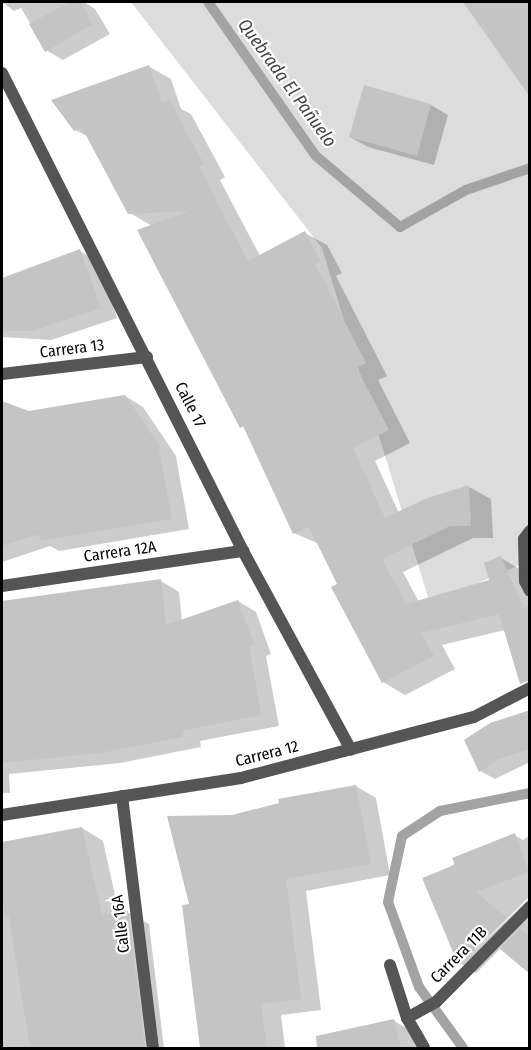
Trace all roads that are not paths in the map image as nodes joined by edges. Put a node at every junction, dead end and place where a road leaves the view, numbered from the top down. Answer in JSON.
{"nodes":[{"id":1,"x":2,"y":73,"type":"edge"},
{"id":2,"x":147,"y":357,"type":"junction"},
{"id":3,"x":2,"y":374,"type":"edge"},
{"id":4,"x":530,"y":531,"type":"edge"},
{"id":5,"x":243,"y":551,"type":"junction"},
{"id":6,"x":2,"y":586,"type":"edge"},
{"id":7,"x":530,"y":591,"type":"edge"},
{"id":8,"x":530,"y":688,"type":"edge"},
{"id":9,"x":351,"y":750,"type":"junction"},
{"id":10,"x":122,"y":796,"type":"junction"},
{"id":11,"x":2,"y":815,"type":"edge"},
{"id":12,"x":530,"y":907,"type":"edge"},
{"id":13,"x":390,"y":965,"type":"dead end"},
{"id":14,"x":407,"y":1018,"type":"junction"},
{"id":15,"x":153,"y":1048,"type":"edge"},
{"id":16,"x":424,"y":1048,"type":"edge"}],
"edges":[{"from":1,"to":2,"type":"street","name":"Calle 17"},
{"from":2,"to":3,"type":"street","name":"Carrera 13"},
{"from":2,"to":5,"type":"street","name":"Calle 17"},
{"from":4,"to":7,"type":"street"},
{"from":5,"to":6,"type":"street","name":"Carrera 12A"},
{"from":5,"to":9,"type":"street","name":"Calle 17"},
{"from":8,"to":9,"type":"street","name":"Carrera 12"},
{"from":9,"to":10,"type":"street","name":"Carrera 12"},
{"from":10,"to":11,"type":"street","name":"Carrera 12"},
{"from":10,"to":15,"type":"street","name":"Calle 16A"},
{"from":12,"to":14,"type":"street","name":"Carrera 11B"},
{"from":13,"to":14,"type":"street"},
{"from":14,"to":16,"type":"street"}]}
